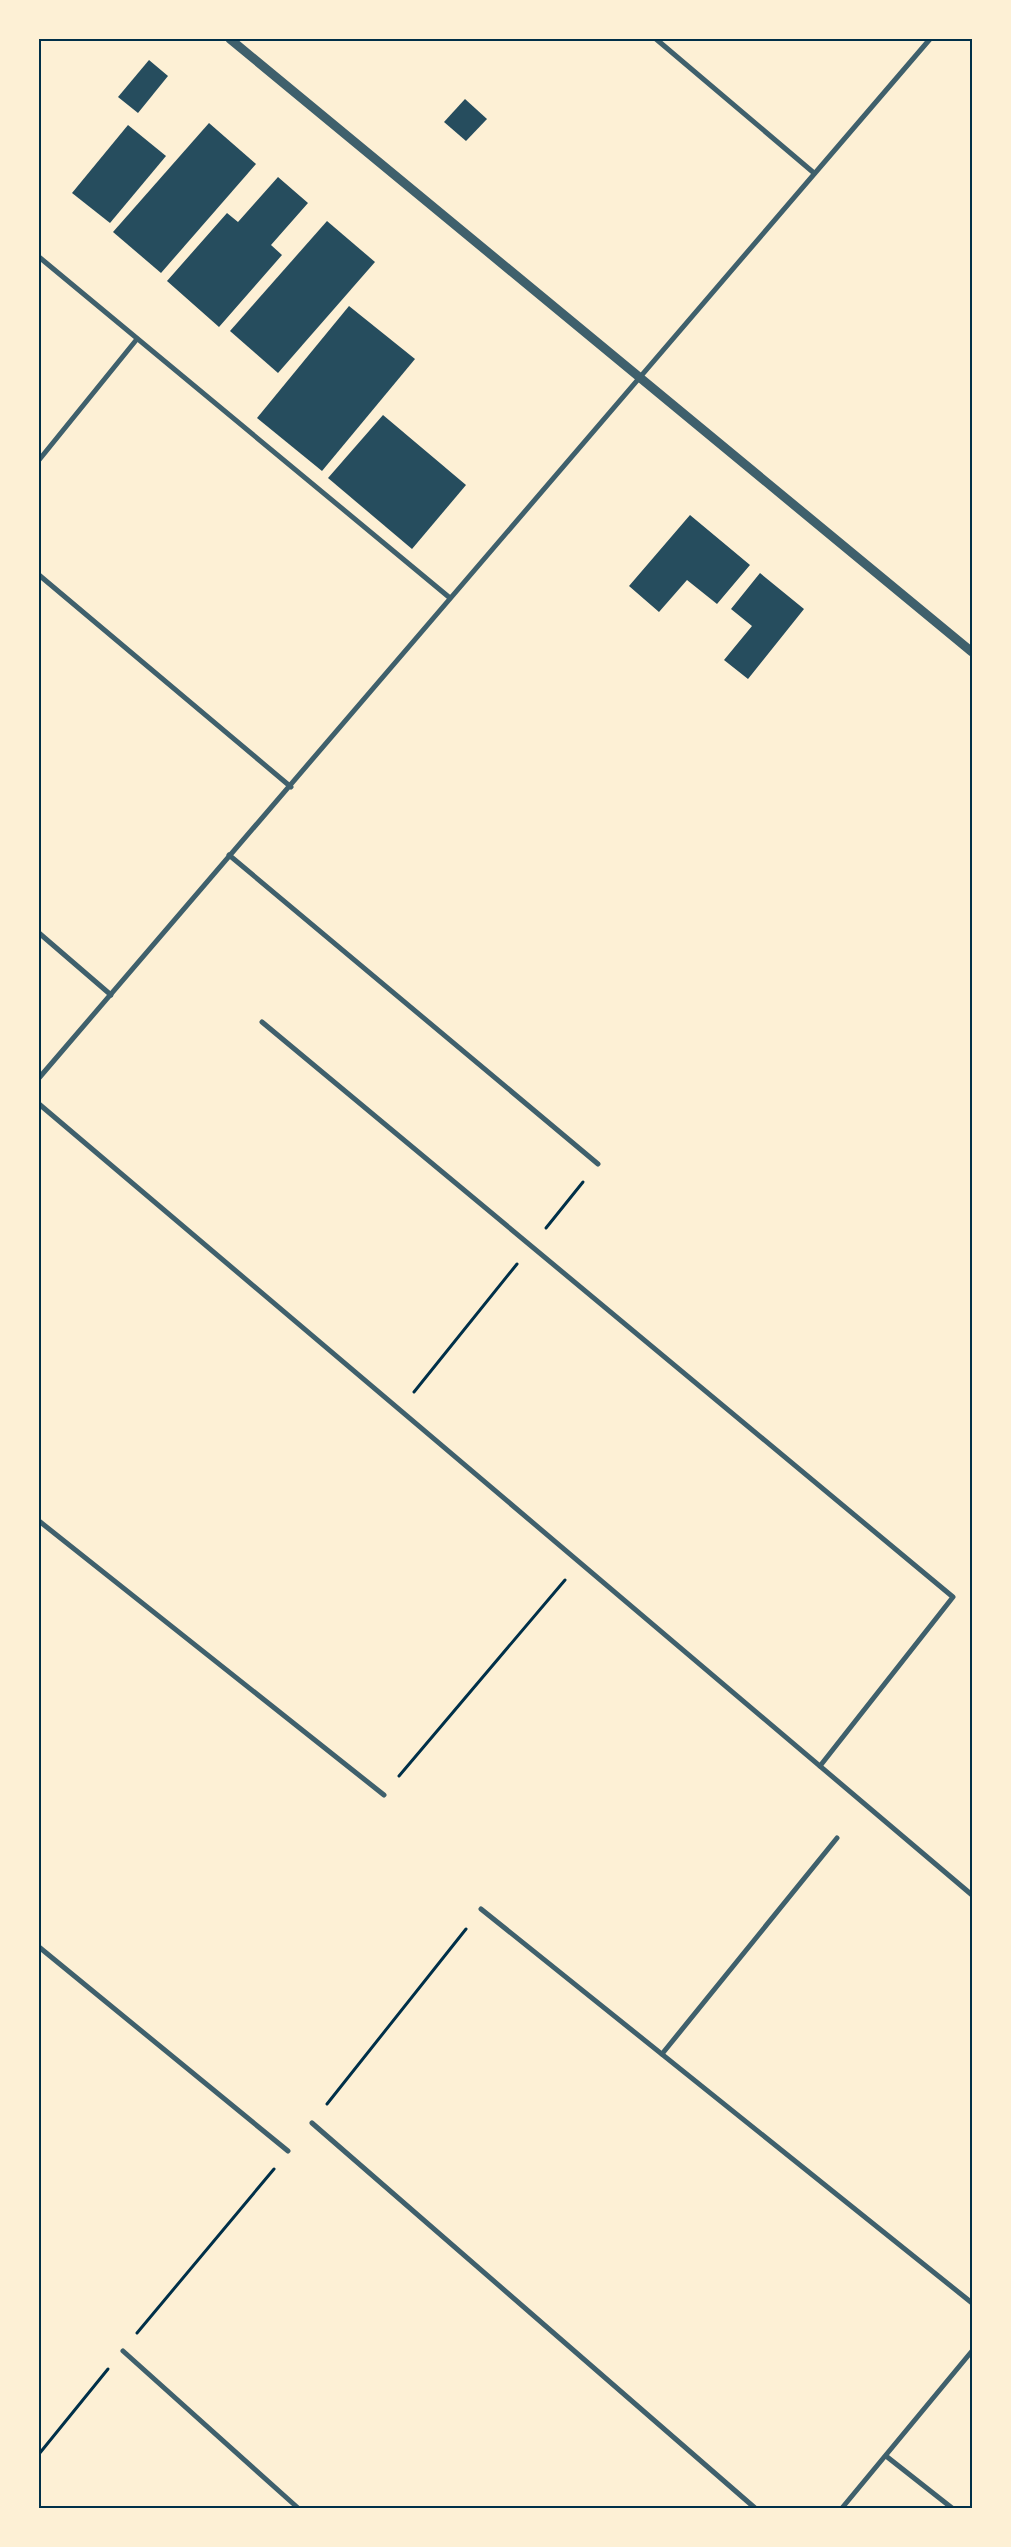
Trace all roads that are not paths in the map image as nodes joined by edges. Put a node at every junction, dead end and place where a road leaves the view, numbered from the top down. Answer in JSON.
{"nodes":[{"id":1,"x":230,"y":39,"type":"edge"},
{"id":2,"x":656,"y":39,"type":"edge"},
{"id":3,"x":930,"y":39,"type":"edge"},
{"id":4,"x":814,"y":173,"type":"junction"},
{"id":5,"x":39,"y":257,"type":"edge"},
{"id":6,"x":137,"y":339,"type":"junction"},
{"id":7,"x":640,"y":377,"type":"junction"},
{"id":8,"x":39,"y":460,"type":"edge"},
{"id":9,"x":39,"y":575,"type":"edge"},
{"id":10,"x":450,"y":598,"type":"junction"},
{"id":11,"x":972,"y":652,"type":"edge"},
{"id":12,"x":291,"y":787,"type":"junction"},
{"id":13,"x":229,"y":855,"type":"junction"},
{"id":14,"x":39,"y":934,"type":"edge"},
{"id":15,"x":111,"y":995,"type":"junction"},
{"id":16,"x":262,"y":1022,"type":"dead end"},
{"id":17,"x":39,"y":1078,"type":"edge"},
{"id":18,"x":39,"y":1104,"type":"edge"},
{"id":19,"x":598,"y":1164,"type":"road end"},
{"id":20,"x":39,"y":1521,"type":"edge"},
{"id":21,"x":820,"y":1766,"type":"junction"},
{"id":22,"x":384,"y":1795,"type":"road end"},
{"id":23,"x":837,"y":1838,"type":"dead end"},
{"id":24,"x":972,"y":1895,"type":"edge"},
{"id":25,"x":481,"y":1910,"type":"road end"},
{"id":26,"x":39,"y":1946,"type":"edge"},
{"id":27,"x":662,"y":2054,"type":"junction"},
{"id":28,"x":312,"y":2123,"type":"road end"},
{"id":29,"x":288,"y":2151,"type":"road end"},
{"id":30,"x":972,"y":2303,"type":"edge"},
{"id":31,"x":123,"y":2351,"type":"road end"},
{"id":32,"x":972,"y":2352,"type":"edge"},
{"id":33,"x":886,"y":2456,"type":"junction"},
{"id":34,"x":298,"y":2508,"type":"edge"},
{"id":35,"x":755,"y":2508,"type":"edge"},
{"id":36,"x":842,"y":2508,"type":"edge"},
{"id":37,"x":952,"y":2508,"type":"edge"}],
"edges":[{"from":1,"to":7,"type":"street"},
{"from":2,"to":4,"type":"street"},
{"from":3,"to":4,"type":"street"},
{"from":4,"to":7,"type":"street"},
{"from":5,"to":6,"type":"street"},
{"from":6,"to":8,"type":"street"},
{"from":6,"to":10,"type":"street"},
{"from":7,"to":10,"type":"street"},
{"from":7,"to":11,"type":"street"},
{"from":9,"to":12,"type":"street"},
{"from":10,"to":12,"type":"street"},
{"from":12,"to":13,"type":"street"},
{"from":13,"to":15,"type":"street"},
{"from":13,"to":19,"type":"street"},
{"from":14,"to":15,"type":"street"},
{"from":15,"to":17,"type":"street"},
{"from":16,"to":21,"type":"street"},
{"from":18,"to":21,"type":"street"},
{"from":20,"to":22,"type":"street"},
{"from":21,"to":24,"type":"street"},
{"from":23,"to":27,"type":"street"},
{"from":25,"to":27,"type":"street"},
{"from":26,"to":29,"type":"street"},
{"from":27,"to":30,"type":"street"},
{"from":28,"to":35,"type":"street"},
{"from":31,"to":34,"type":"street"},
{"from":32,"to":33,"type":"street"},
{"from":33,"to":36,"type":"street"},
{"from":33,"to":37,"type":"street"}]}
